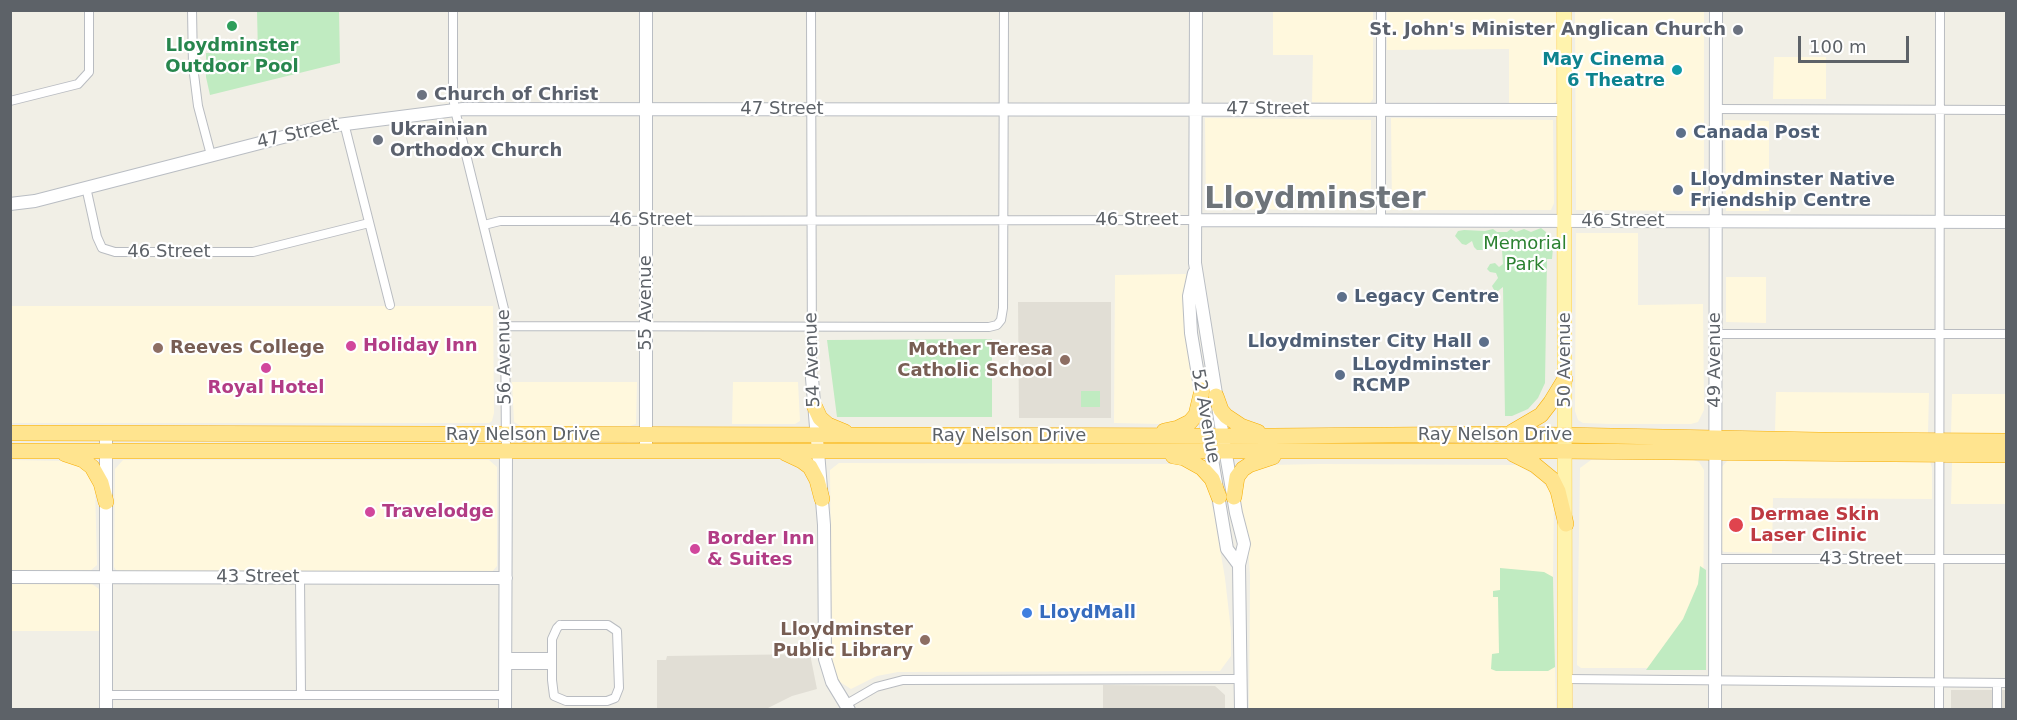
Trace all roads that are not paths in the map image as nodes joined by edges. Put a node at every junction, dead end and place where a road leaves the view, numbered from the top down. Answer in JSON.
{"nodes":[{"id":1,"x":88,"y":10,"type":"edge"},
{"id":2,"x":192,"y":10,"type":"edge"},
{"id":3,"x":453,"y":10,"type":"edge"},
{"id":4,"x":646,"y":10,"type":"edge"},
{"id":5,"x":811,"y":10,"type":"edge"},
{"id":6,"x":1004,"y":10,"type":"edge"},
{"id":7,"x":1196,"y":10,"type":"edge"},
{"id":8,"x":1381,"y":10,"type":"edge"},
{"id":9,"x":1564,"y":10,"type":"edge"},
{"id":10,"x":1716,"y":10,"type":"edge"},
{"id":11,"x":1940,"y":10,"type":"edge"},
{"id":12,"x":10,"y":101,"type":"edge"},
{"id":13,"x":1004,"y":108,"type":"junction"},
{"id":14,"x":1196,"y":108,"type":"junction"},
{"id":15,"x":645,"y":109,"type":"junction"},
{"id":16,"x":811,"y":109,"type":"junction"},
{"id":17,"x":1381,"y":109,"type":"junction"},
{"id":18,"x":1715,"y":109,"type":"junction"},
{"id":19,"x":1940,"y":109,"type":"junction"},
{"id":20,"x":455,"y":110,"type":"junction"},
{"id":21,"x":1564,"y":110,"type":"junction"},
{"id":22,"x":2007,"y":110,"type":"edge"},
{"id":23,"x":344,"y":123,"type":"junction"},
{"id":24,"x":211,"y":155,"type":"junction"},
{"id":25,"x":87,"y":187,"type":"junction"},
{"id":26,"x":10,"y":204,"type":"edge"},
{"id":27,"x":646,"y":220,"type":"junction"},
{"id":28,"x":811,"y":220,"type":"junction"},
{"id":29,"x":1004,"y":220,"type":"junction"},
{"id":30,"x":1196,"y":220,"type":"junction"},
{"id":31,"x":1381,"y":221,"type":"junction"},
{"id":32,"x":1564,"y":221,"type":"junction"},
{"id":33,"x":1715,"y":221,"type":"junction"},
{"id":34,"x":1940,"y":222,"type":"junction"},
{"id":35,"x":2007,"y":222,"type":"edge"},
{"id":36,"x":369,"y":223,"type":"junction"},
{"id":37,"x":484,"y":225,"type":"junction"},
{"id":38,"x":390,"y":305,"type":"dead end"},
{"id":39,"x":506,"y":326,"type":"junction"},
{"id":40,"x":646,"y":326,"type":"junction"},
{"id":41,"x":812,"y":327,"type":"junction"},
{"id":42,"x":1715,"y":334,"type":"junction"},
{"id":43,"x":1940,"y":334,"type":"junction"},
{"id":44,"x":2007,"y":334,"type":"edge"},
{"id":45,"x":812,"y":378,"type":"joint"},
{"id":46,"x":1565,"y":379,"type":"junction"},
{"id":47,"x":1209,"y":393,"type":"junction"},
{"id":48,"x":814,"y":405,"type":"junction"},
{"id":49,"x":10,"y":433,"type":"edge"},
{"id":50,"x":106,"y":433,"type":"junction"},
{"id":51,"x":1508,"y":434,"type":"junction"},
{"id":52,"x":506,"y":435,"type":"junction"},
{"id":53,"x":816,"y":435,"type":"junction"},
{"id":54,"x":850,"y":435,"type":"junction"},
{"id":55,"x":1566,"y":435,"type":"junction"},
{"id":56,"x":1142,"y":436,"type":"junction"},
{"id":57,"x":1216,"y":436,"type":"junction"},
{"id":58,"x":1273,"y":436,"type":"junction"},
{"id":59,"x":2007,"y":441,"type":"edge"},
{"id":60,"x":646,"y":444,"type":"junction"},
{"id":61,"x":1715,"y":446,"type":"junction"},
{"id":62,"x":1940,"y":448,"type":"junction"},
{"id":63,"x":106,"y":450,"type":"junction"},
{"id":64,"x":10,"y":451,"type":"edge"},
{"id":65,"x":54,"y":451,"type":"junction"},
{"id":66,"x":506,"y":451,"type":"junction"},
{"id":67,"x":779,"y":451,"type":"junction"},
{"id":68,"x":818,"y":451,"type":"junction"},
{"id":69,"x":1566,"y":451,"type":"junction"},
{"id":70,"x":1101,"y":452,"type":"junction"},
{"id":71,"x":1152,"y":452,"type":"junction"},
{"id":72,"x":1219,"y":452,"type":"junction"},
{"id":73,"x":1293,"y":452,"type":"junction"},
{"id":74,"x":1508,"y":452,"type":"junction"},
{"id":75,"x":2007,"y":455,"type":"edge"},
{"id":76,"x":1082,"y":461,"type":"dead end"},
{"id":77,"x":1226,"y":497,"type":"junction"},
{"id":78,"x":822,"y":499,"type":"junction"},
{"id":79,"x":106,"y":502,"type":"junction"},
{"id":80,"x":1566,"y":524,"type":"junction"},
{"id":81,"x":1715,"y":559,"type":"junction"},
{"id":82,"x":1940,"y":559,"type":"junction"},
{"id":83,"x":2007,"y":559,"type":"edge"},
{"id":84,"x":106,"y":576,"type":"junction"},
{"id":85,"x":10,"y":577,"type":"edge"},
{"id":86,"x":300,"y":577,"type":"junction"},
{"id":87,"x":506,"y":578,"type":"junction"},
{"id":88,"x":506,"y":661,"type":"junction"},
{"id":89,"x":552,"y":661,"type":"junction"},
{"id":90,"x":1242,"y":679,"type":"junction"},
{"id":91,"x":1566,"y":679,"type":"junction"},
{"id":92,"x":1715,"y":680,"type":"junction"},
{"id":93,"x":1940,"y":682,"type":"junction"},
{"id":94,"x":1996,"y":683,"type":"junction"},
{"id":95,"x":2007,"y":683,"type":"edge"},
{"id":96,"x":106,"y":695,"type":"junction"},
{"id":97,"x":301,"y":695,"type":"junction"},
{"id":98,"x":506,"y":695,"type":"junction"},
{"id":99,"x":847,"y":707,"type":"edge"},
{"id":100,"x":106,"y":710,"type":"edge"},
{"id":101,"x":506,"y":710,"type":"edge"},
{"id":102,"x":1241,"y":710,"type":"edge"},
{"id":103,"x":1565,"y":710,"type":"edge"},
{"id":104,"x":1715,"y":710,"type":"edge"},
{"id":105,"x":1940,"y":710,"type":"edge"},
{"id":106,"x":1996,"y":710,"type":"edge"}],
"edges":[{"from":1,"to":12,"type":"street"},
{"from":2,"to":24,"type":"street"},
{"from":3,"to":20,"type":"street","name":"56 Avenue"},
{"from":4,"to":15,"type":"street","name":"55 Avenue"},
{"from":5,"to":16,"type":"street","name":"54 Avenue"},
{"from":6,"to":13,"type":"street"},
{"from":7,"to":14,"type":"street","name":"52 Avenue"},
{"from":8,"to":17,"type":"street"},
{"from":9,"to":21,"type":"main road","name":"50 Avenue"},
{"from":10,"to":18,"type":"street","name":"49 Avenue"},
{"from":11,"to":19,"type":"street"},
{"from":13,"to":14,"type":"street","name":"47 Street"},
{"from":13,"to":16,"type":"street","name":"47 Street"},
{"from":13,"to":29,"type":"street"},
{"from":14,"to":17,"type":"street","name":"47 Street"},
{"from":14,"to":30,"type":"street","name":"52 Avenue"},
{"from":15,"to":16,"type":"street","name":"47 Street"},
{"from":15,"to":20,"type":"street","name":"47 Street"},
{"from":15,"to":27,"type":"street","name":"55 Avenue"},
{"from":16,"to":28,"type":"street","name":"54 Avenue"},
{"from":17,"to":21,"type":"street","name":"47 Street"},
{"from":17,"to":31,"type":"street"},
{"from":18,"to":19,"type":"street"},
{"from":18,"to":33,"type":"street","name":"49 Avenue"},
{"from":19,"to":22,"type":"street"},
{"from":19,"to":34,"type":"street"},
{"from":20,"to":23,"type":"street","name":"47 Street"},
{"from":20,"to":37,"type":"street","name":"56 Avenue"},
{"from":21,"to":32,"type":"main road","name":"50 Avenue"},
{"from":23,"to":24,"type":"street","name":"47 Street"},
{"from":23,"to":36,"type":"street"},
{"from":24,"to":25,"type":"street","name":"47 Street"},
{"from":25,"to":26,"type":"street","name":"47 Street"},
{"from":25,"to":36,"type":"street","name":"46 Street"},
{"from":27,"to":28,"type":"street","name":"46 Street"},
{"from":27,"to":37,"type":"street","name":"46 Street"},
{"from":27,"to":40,"type":"street","name":"55 Avenue"},
{"from":28,"to":29,"type":"street","name":"46 Street"},
{"from":28,"to":41,"type":"street","name":"54 Avenue"},
{"from":29,"to":30,"type":"street","name":"46 Street"},
{"from":29,"to":41,"type":"street"},
{"from":30,"to":31,"type":"street","name":"46 Street"},
{"from":30,"to":47,"type":"street","name":"52 Avenue"},
{"from":31,"to":32,"type":"street","name":"46 Street"},
{"from":32,"to":33,"type":"street","name":"46 Street"},
{"from":32,"to":46,"type":"main road","name":"50 Avenue"},
{"from":33,"to":34,"type":"street","name":"46 Street"},
{"from":33,"to":42,"type":"street","name":"49 Avenue"},
{"from":34,"to":35,"type":"street","name":"46 Street"},
{"from":34,"to":43,"type":"street"},
{"from":36,"to":38,"type":"street"},
{"from":37,"to":39,"type":"street","name":"56 Avenue"},
{"from":39,"to":40,"type":"street"},
{"from":39,"to":52,"type":"street","name":"56 Avenue"},
{"from":40,"to":41,"type":"street"},
{"from":40,"to":60,"type":"street","name":"55 Avenue"},
{"from":41,"to":45,"type":"street","name":"54 Avenue"},
{"from":42,"to":43,"type":"street"},
{"from":42,"to":61,"type":"street","name":"49 Avenue"},
{"from":43,"to":44,"type":"street"},
{"from":43,"to":62,"type":"street"},
{"from":45,"to":48,"type":"street","name":"54 Avenue"},
{"from":46,"to":51,"type":"highway"},
{"from":46,"to":55,"type":"main road","name":"50 Avenue"},
{"from":47,"to":56,"type":"highway"},
{"from":47,"to":57,"type":"street","name":"52 Avenue"},
{"from":47,"to":58,"type":"highway"},
{"from":48,"to":53,"type":"street","name":"54 Avenue"},
{"from":48,"to":54,"type":"highway"},
{"from":49,"to":50,"type":"highway","name":"Ray Nelson Drive"},
{"from":50,"to":52,"type":"highway","name":"Ray Nelson Drive"},
{"from":50,"to":63,"type":"street"},
{"from":51,"to":55,"type":"highway","name":"Ray Nelson Drive"},
{"from":51,"to":58,"type":"highway","name":"Ray Nelson Drive"},
{"from":52,"to":60,"type":"highway","name":"Ray Nelson Drive"},
{"from":52,"to":66,"type":"street","name":"56 Avenue"},
{"from":53,"to":54,"type":"highway","name":"Ray Nelson Drive"},
{"from":53,"to":60,"type":"highway","name":"Ray Nelson Drive"},
{"from":53,"to":68,"type":"street","name":"54 Avenue"},
{"from":54,"to":56,"type":"highway","name":"Ray Nelson Drive"},
{"from":55,"to":61,"type":"highway","name":"Ray Nelson Drive"},
{"from":55,"to":69,"type":"main road","name":"50 Avenue"},
{"from":56,"to":57,"type":"highway","name":"Ray Nelson Drive"},
{"from":57,"to":58,"type":"highway","name":"Ray Nelson Drive"},
{"from":57,"to":72,"type":"street","name":"52 Avenue"},
{"from":59,"to":62,"type":"highway","name":"Ray Nelson Drive"},
{"from":60,"to":66,"type":"highway","name":"Ray Nelson Drive"},
{"from":60,"to":67,"type":"highway","name":"Ray Nelson Drive"},
{"from":61,"to":62,"type":"highway","name":"Ray Nelson Drive"},
{"from":61,"to":69,"type":"highway","name":"Ray Nelson Drive"},
{"from":61,"to":81,"type":"street","name":"49 Avenue"},
{"from":62,"to":75,"type":"highway","name":"Ray Nelson Drive"},
{"from":62,"to":82,"type":"street"},
{"from":63,"to":65,"type":"highway","name":"Ray Nelson Drive"},
{"from":63,"to":66,"type":"highway","name":"Ray Nelson Drive"},
{"from":63,"to":79,"type":"street"},
{"from":64,"to":65,"type":"highway","name":"Ray Nelson Drive"},
{"from":65,"to":79,"type":"highway"},
{"from":66,"to":87,"type":"street","name":"56 Avenue"},
{"from":67,"to":68,"type":"highway","name":"Ray Nelson Drive"},
{"from":67,"to":78,"type":"highway"},
{"from":68,"to":70,"type":"highway","name":"Ray Nelson Drive"},
{"from":68,"to":78,"type":"street","name":"54 Avenue"},
{"from":69,"to":74,"type":"highway","name":"Ray Nelson Drive"},
{"from":69,"to":80,"type":"main road","name":"50 Avenue"},
{"from":70,"to":71,"type":"highway","name":"Ray Nelson Drive"},
{"from":70,"to":76,"type":"highway"},
{"from":71,"to":72,"type":"highway","name":"Ray Nelson Drive"},
{"from":71,"to":77,"type":"highway"},
{"from":72,"to":73,"type":"highway","name":"Ray Nelson Drive"},
{"from":72,"to":77,"type":"street","name":"52 Avenue"},
{"from":73,"to":74,"type":"highway","name":"Ray Nelson Drive"},
{"from":73,"to":77,"type":"highway"},
{"from":74,"to":80,"type":"highway"},
{"from":77,"to":90,"type":"street","name":"52 Avenue"},
{"from":78,"to":99,"type":"street","name":"54 Avenue"},
{"from":79,"to":84,"type":"street"},
{"from":80,"to":91,"type":"main road","name":"50 Avenue"},
{"from":81,"to":82,"type":"street","name":"43 Street"},
{"from":81,"to":92,"type":"street","name":"49 Avenue"},
{"from":82,"to":83,"type":"street","name":"43 Street"},
{"from":82,"to":93,"type":"street"},
{"from":84,"to":85,"type":"street","name":"43 Street"},
{"from":84,"to":86,"type":"street","name":"43 Street"},
{"from":84,"to":96,"type":"street"},
{"from":86,"to":87,"type":"street","name":"43 Street"},
{"from":86,"to":97,"type":"street"},
{"from":87,"to":88,"type":"street","name":"56 Avenue"},
{"from":88,"to":89,"type":"street"},
{"from":88,"to":98,"type":"street","name":"56 Avenue"},
{"from":89,"to":89,"type":"street"},
{"from":90,"to":99,"type":"street"},
{"from":90,"to":102,"type":"street","name":"52 Avenue"},
{"from":91,"to":92,"type":"street"},
{"from":91,"to":103,"type":"main road","name":"50 Avenue"},
{"from":92,"to":93,"type":"street"},
{"from":92,"to":104,"type":"street","name":"49 Avenue"},
{"from":93,"to":94,"type":"street"},
{"from":93,"to":105,"type":"street"},
{"from":94,"to":95,"type":"street"},
{"from":94,"to":106,"type":"street"},
{"from":96,"to":97,"type":"street"},
{"from":96,"to":100,"type":"street"},
{"from":97,"to":98,"type":"street"},
{"from":98,"to":101,"type":"street","name":"56 Avenue"}]}
